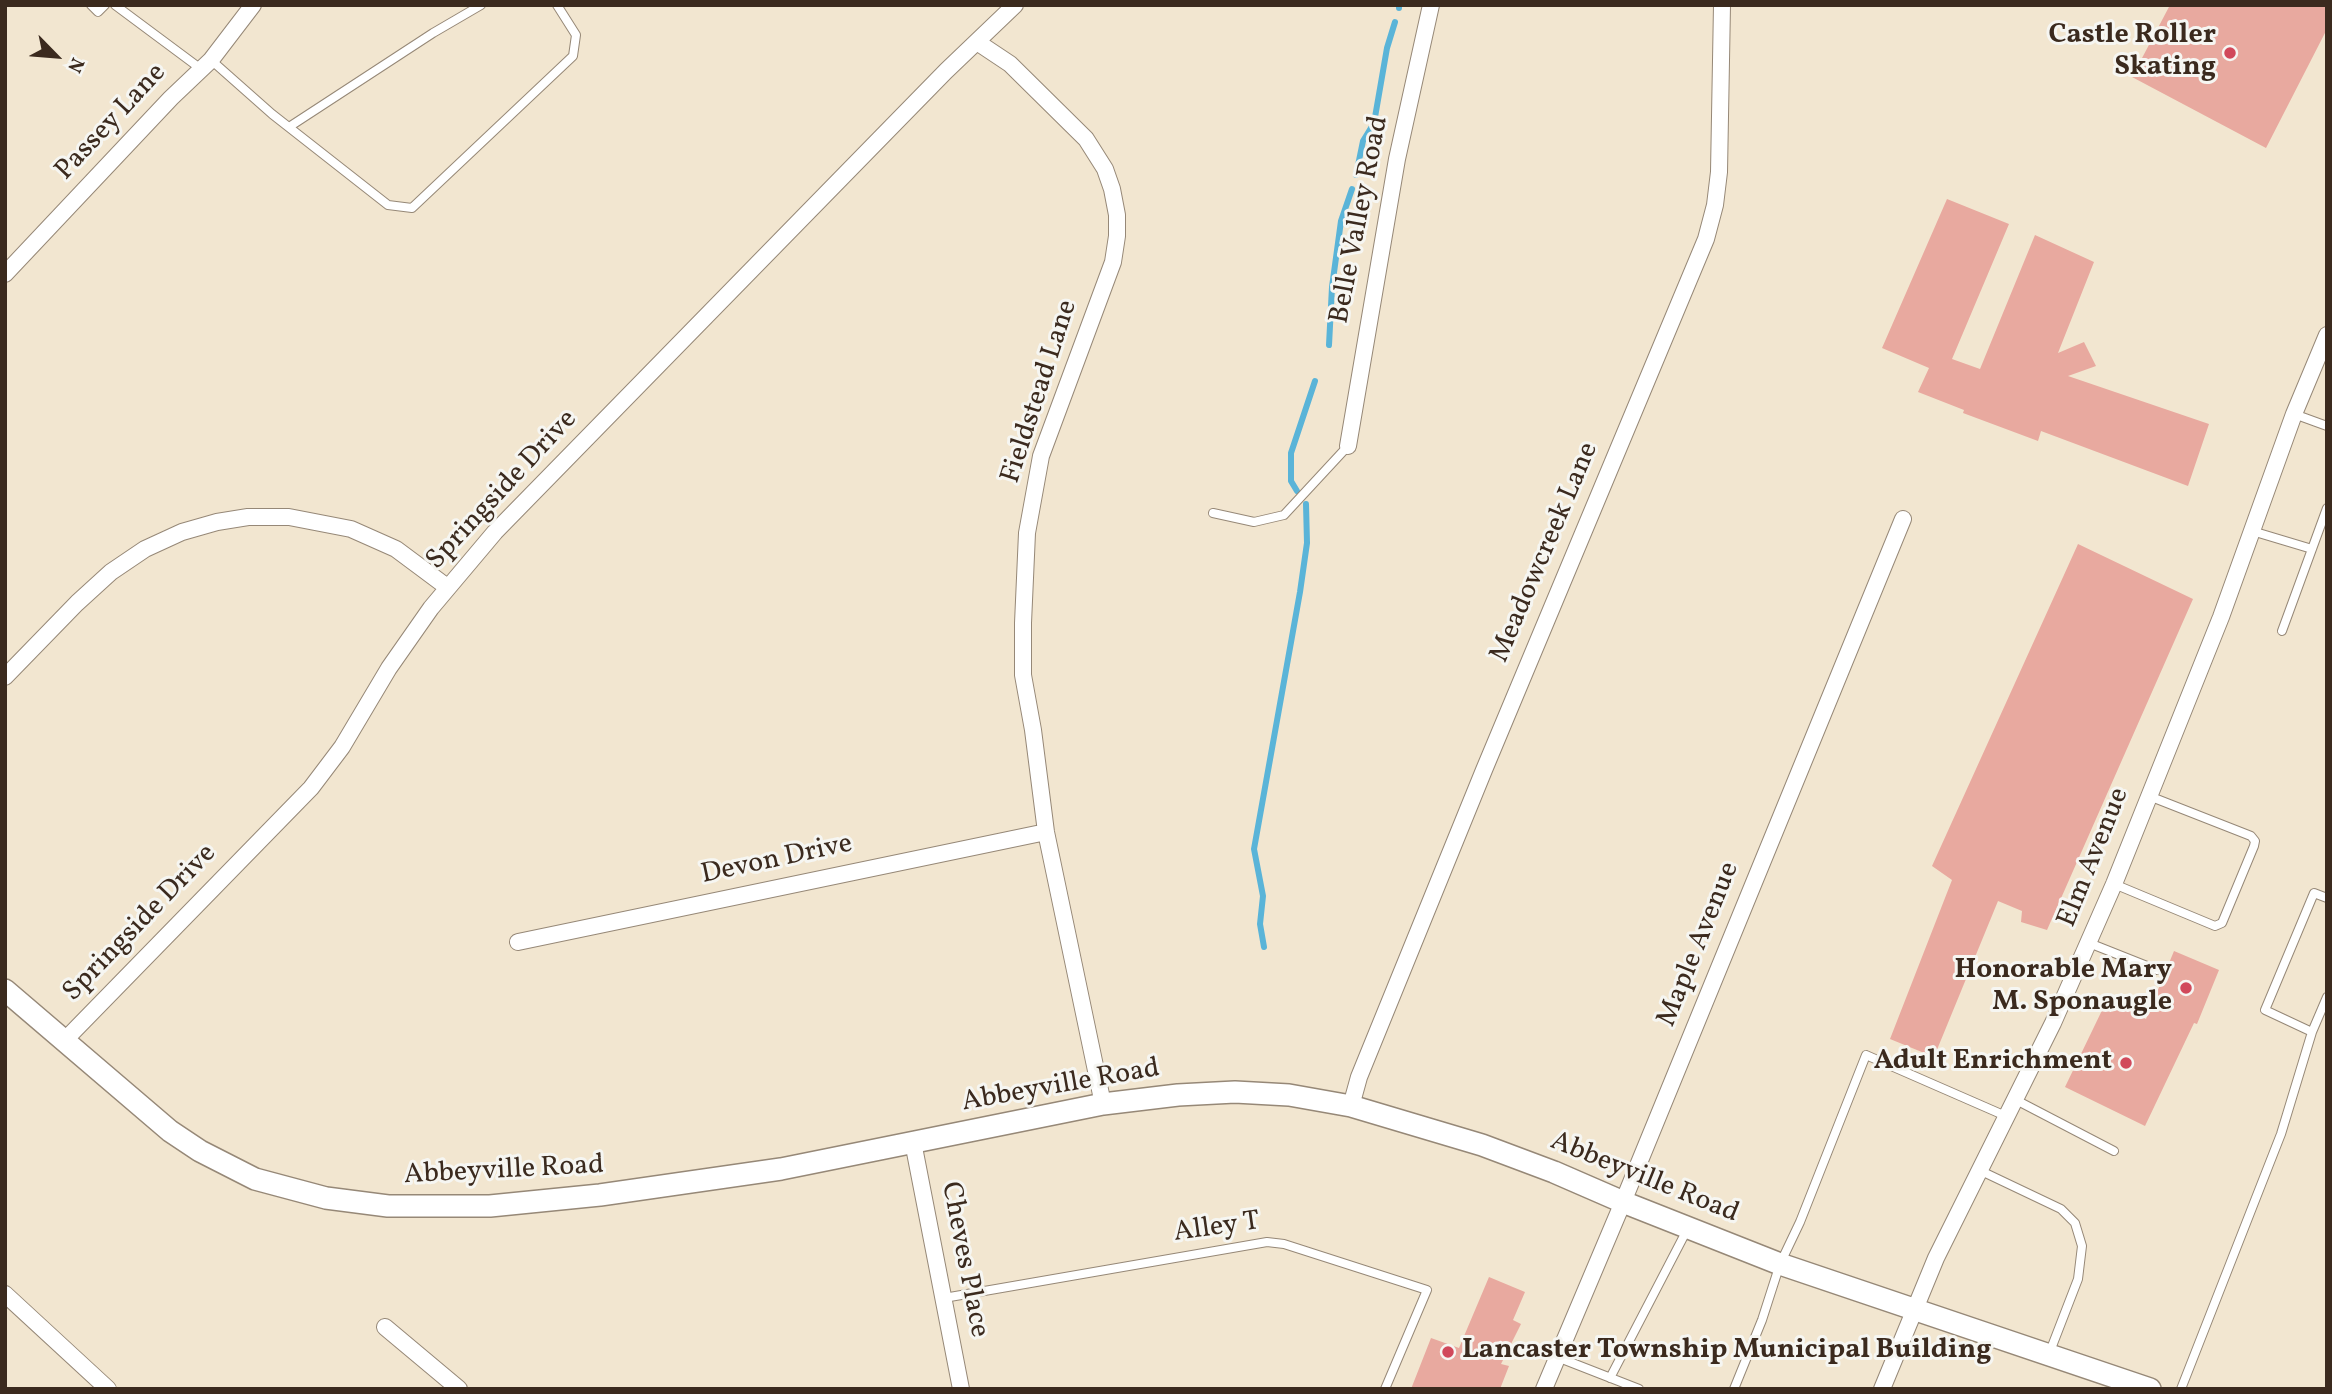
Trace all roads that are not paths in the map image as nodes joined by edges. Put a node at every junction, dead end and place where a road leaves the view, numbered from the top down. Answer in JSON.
{"nodes":[{"id":1,"x":91,"y":5,"type":"edge"},
{"id":2,"x":105,"y":5,"type":"edge"},
{"id":3,"x":115,"y":5,"type":"edge"},
{"id":4,"x":253,"y":5,"type":"edge"},
{"id":5,"x":481,"y":5,"type":"edge"},
{"id":6,"x":557,"y":5,"type":"edge"},
{"id":7,"x":1014,"y":5,"type":"edge"},
{"id":8,"x":1431,"y":5,"type":"edge"},
{"id":9,"x":1722,"y":5,"type":"edge"},
{"id":10,"x":976,"y":42,"type":"junction"},
{"id":11,"x":206,"y":64,"type":"junction"},
{"id":12,"x":289,"y":127,"type":"junction"},
{"id":13,"x":8,"y":266,"type":"edge"},
{"id":14,"x":2327,"y":335,"type":"edge"},
{"id":15,"x":2294,"y":414,"type":"junction"},
{"id":16,"x":2327,"y":426,"type":"edge"},
{"id":17,"x":1348,"y":446,"type":"joint"},
{"id":18,"x":2327,"y":508,"type":"edge"},
{"id":19,"x":1213,"y":513,"type":"dead end"},
{"id":20,"x":1903,"y":519,"type":"dead end"},
{"id":21,"x":2252,"y":531,"type":"junction"},
{"id":22,"x":2312,"y":549,"type":"junction"},
{"id":23,"x":447,"y":587,"type":"junction"},
{"id":24,"x":2282,"y":631,"type":"dead end"},
{"id":25,"x":5,"y":677,"type":"edge"},
{"id":26,"x":2149,"y":796,"type":"junction"},
{"id":27,"x":1046,"y":832,"type":"junction"},
{"id":28,"x":2114,"y":884,"type":"junction"},
{"id":29,"x":2327,"y":898,"type":"edge"},
{"id":30,"x":518,"y":942,"type":"dead end"},
{"id":31,"x":2089,"y":943,"type":"junction"},
{"id":32,"x":2157,"y":970,"type":"dead end"},
{"id":33,"x":7,"y":995,"type":"edge"},
{"id":34,"x":2327,"y":997,"type":"edge"},
{"id":35,"x":2312,"y":1032,"type":"junction"},
{"id":36,"x":64,"y":1041,"type":"junction"},
{"id":37,"x":2016,"y":1100,"type":"junction"},
{"id":38,"x":1103,"y":1104,"type":"junction"},
{"id":39,"x":1351,"y":1106,"type":"junction"},
{"id":40,"x":2008,"y":1117,"type":"junction"},
{"id":41,"x":913,"y":1142,"type":"junction"},
{"id":42,"x":2114,"y":1151,"type":"dead end"},
{"id":43,"x":1979,"y":1170,"type":"junction"},
{"id":44,"x":1623,"y":1202,"type":"junction"},
{"id":45,"x":1688,"y":1228,"type":"junction"},
{"id":46,"x":1780,"y":1264,"type":"junction"},
{"id":47,"x":5,"y":1294,"type":"edge"},
{"id":48,"x":944,"y":1298,"type":"junction"},
{"id":49,"x":1915,"y":1309,"type":"junction"},
{"id":50,"x":385,"y":1327,"type":"dead end"},
{"id":51,"x":2049,"y":1354,"type":"junction"},
{"id":52,"x":1557,"y":1357,"type":"junction"},
{"id":53,"x":1610,"y":1378,"type":"junction"},
{"id":54,"x":108,"y":1389,"type":"edge"},
{"id":55,"x":459,"y":1389,"type":"edge"},
{"id":56,"x":961,"y":1389,"type":"edge"},
{"id":57,"x":1385,"y":1389,"type":"edge"},
{"id":58,"x":1544,"y":1389,"type":"edge"},
{"id":59,"x":1639,"y":1389,"type":"edge"},
{"id":60,"x":1734,"y":1389,"type":"edge"},
{"id":61,"x":1882,"y":1389,"type":"edge"},
{"id":62,"x":2150,"y":1389,"type":"edge"},
{"id":63,"x":2180,"y":1389,"type":"edge"}],
"edges":[{"from":1,"to":2,"type":"lane"},
{"from":3,"to":11,"type":"lane"},
{"from":4,"to":11,"type":"street","name":"Passey Lane"},
{"from":5,"to":12,"type":"lane"},
{"from":6,"to":12,"type":"lane"},
{"from":7,"to":10,"type":"street","name":"Springside Drive"},
{"from":8,"to":17,"type":"street","name":"Belle Valley Road"},
{"from":9,"to":39,"type":"street","name":"Meadowcreek Lane"},
{"from":10,"to":23,"type":"street","name":"Springside Drive"},
{"from":10,"to":27,"type":"street","name":"Fieldstead Lane"},
{"from":11,"to":12,"type":"lane"},
{"from":11,"to":13,"type":"street","name":"Passey Lane"},
{"from":14,"to":15,"type":"street","name":"Elm Avenue"},
{"from":15,"to":16,"type":"lane"},
{"from":15,"to":21,"type":"street","name":"Elm Avenue"},
{"from":17,"to":19,"type":"lane"},
{"from":18,"to":22,"type":"lane"},
{"from":20,"to":44,"type":"street","name":"Maple Avenue"},
{"from":21,"to":22,"type":"lane"},
{"from":21,"to":26,"type":"street","name":"Elm Avenue"},
{"from":22,"to":24,"type":"lane"},
{"from":23,"to":25,"type":"street"},
{"from":23,"to":36,"type":"street","name":"Springside Drive"},
{"from":26,"to":28,"type":"street","name":"Elm Avenue"},
{"from":26,"to":28,"type":"lane"},
{"from":27,"to":30,"type":"street","name":"Devon Drive"},
{"from":27,"to":38,"type":"street","name":"Fieldstead Lane"},
{"from":28,"to":31,"type":"street","name":"Elm Avenue"},
{"from":29,"to":35,"type":"lane"},
{"from":31,"to":32,"type":"lane"},
{"from":31,"to":37,"type":"street","name":"Elm Avenue"},
{"from":33,"to":36,"type":"street","name":"Abbeyville Road"},
{"from":34,"to":35,"type":"lane"},
{"from":35,"to":63,"type":"lane"},
{"from":36,"to":41,"type":"street","name":"Abbeyville Road"},
{"from":37,"to":40,"type":"street","name":"Elm Avenue"},
{"from":37,"to":42,"type":"lane"},
{"from":38,"to":39,"type":"street","name":"Abbeyville Road"},
{"from":38,"to":41,"type":"street","name":"Abbeyville Road"},
{"from":39,"to":44,"type":"street","name":"Abbeyville Road"},
{"from":40,"to":43,"type":"street","name":"Elm Avenue"},
{"from":40,"to":46,"type":"lane"},
{"from":41,"to":48,"type":"street","name":"Cheves Place"},
{"from":43,"to":49,"type":"street","name":"Elm Avenue"},
{"from":43,"to":51,"type":"lane"},
{"from":44,"to":45,"type":"street","name":"Abbeyville Road"},
{"from":44,"to":52,"type":"street","name":"Maple Avenue"},
{"from":45,"to":46,"type":"street","name":"Abbeyville Road"},
{"from":45,"to":53,"type":"lane"},
{"from":46,"to":49,"type":"street","name":"Abbeyville Road"},
{"from":46,"to":60,"type":"lane"},
{"from":47,"to":54,"type":"street"},
{"from":48,"to":56,"type":"street","name":"Cheves Place"},
{"from":48,"to":57,"type":"lane","name":"Alley T"},
{"from":49,"to":51,"type":"street","name":"Abbeyville Road"},
{"from":49,"to":61,"type":"street","name":"Elm Avenue"},
{"from":50,"to":55,"type":"street"},
{"from":51,"to":62,"type":"street","name":"Abbeyville Road"},
{"from":52,"to":53,"type":"lane"},
{"from":52,"to":58,"type":"street","name":"Maple Avenue"},
{"from":53,"to":59,"type":"lane"}]}
